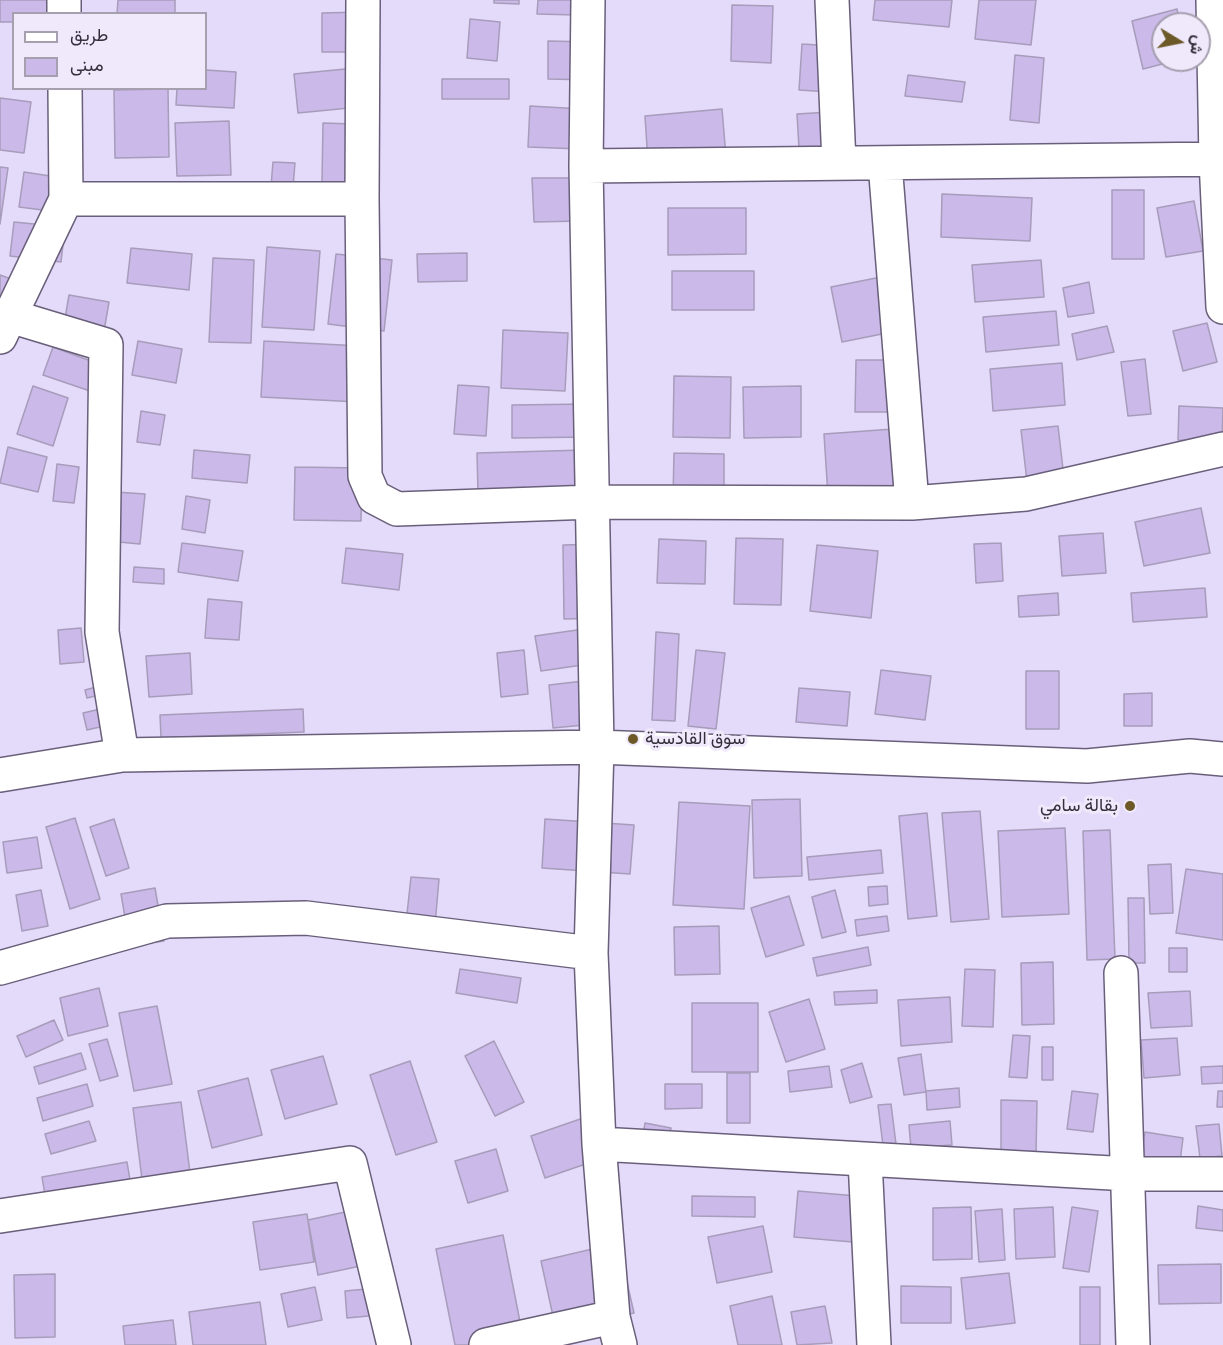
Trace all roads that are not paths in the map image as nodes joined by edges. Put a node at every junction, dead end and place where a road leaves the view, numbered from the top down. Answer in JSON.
{"nodes":[{"id":1,"x":363,"y":0,"type":"edge"},
{"id":2,"x":588,"y":0,"type":"edge"},
{"id":3,"x":832,"y":0,"type":"edge"},
{"id":4,"x":1214,"y":0,"type":"edge"},
{"id":5,"x":65,"y":90,"type":"edge"},
{"id":6,"x":1220,"y":160,"type":"edge"},
{"id":7,"x":839,"y":163,"type":"junction"},
{"id":8,"x":885,"y":163,"type":"junction"},
{"id":9,"x":586,"y":166,"type":"junction"},
{"id":10,"x":66,"y":199,"type":"junction"},
{"id":11,"x":362,"y":199,"type":"junction"},
{"id":12,"x":1223,"y":307,"type":"edge"},
{"id":13,"x":5,"y":326,"type":"edge"},
{"id":14,"x":1223,"y":449,"type":"edge"},
{"id":15,"x":593,"y":502,"type":"junction"},
{"id":16,"x":912,"y":503,"type":"junction"},
{"id":17,"x":597,"y":747,"type":"junction"},
{"id":18,"x":1223,"y":750,"type":"edge"},
{"id":19,"x":122,"y":755,"type":"junction"},
{"id":20,"x":1190,"y":756,"type":"junction"},
{"id":21,"x":1223,"y":759,"type":"edge"},
{"id":22,"x":1223,"y":772,"type":"edge"},
{"id":23,"x":0,"y":775,"type":"edge"},
{"id":24,"x":591,"y":953,"type":"junction"},
{"id":25,"x":0,"y":968,"type":"edge"},
{"id":26,"x":1121,"y":973,"type":"dead end"},
{"id":27,"x":599,"y":1144,"type":"junction"},
{"id":28,"x":865,"y":1160,"type":"junction"},
{"id":29,"x":1129,"y":1174,"type":"junction"},
{"id":30,"x":1223,"y":1174,"type":"edge"},
{"id":31,"x":0,"y":1216,"type":"edge"},
{"id":32,"x":617,"y":1331,"type":"edge"},
{"id":33,"x":394,"y":1345,"type":"edge"},
{"id":34,"x":486,"y":1345,"type":"edge"},
{"id":35,"x":874,"y":1345,"type":"edge"},
{"id":36,"x":1133,"y":1345,"type":"edge"}],
"edges":[{"from":1,"to":11,"type":"street"},
{"from":2,"to":9,"type":"street"},
{"from":3,"to":7,"type":"street"},
{"from":4,"to":6,"type":"street"},
{"from":5,"to":10,"type":"street"},
{"from":6,"to":8,"type":"street"},
{"from":6,"to":12,"type":"street"},
{"from":7,"to":8,"type":"street"},
{"from":7,"to":9,"type":"street"},
{"from":8,"to":16,"type":"street"},
{"from":9,"to":15,"type":"street"},
{"from":10,"to":11,"type":"street"},
{"from":10,"to":13,"type":"street"},
{"from":11,"to":15,"type":"street"},
{"from":13,"to":19,"type":"street"},
{"from":14,"to":16,"type":"street"},
{"from":15,"to":16,"type":"street"},
{"from":15,"to":17,"type":"street"},
{"from":17,"to":19,"type":"street"},
{"from":17,"to":20,"type":"street"},
{"from":17,"to":24,"type":"street"},
{"from":18,"to":20,"type":"street"},
{"from":19,"to":23,"type":"street"},
{"from":20,"to":21,"type":"street"},
{"from":20,"to":22,"type":"street"},
{"from":24,"to":25,"type":"street"},
{"from":24,"to":27,"type":"street"},
{"from":26,"to":29,"type":"street"},
{"from":27,"to":28,"type":"street"},
{"from":27,"to":32,"type":"street"},
{"from":28,"to":29,"type":"street"},
{"from":28,"to":35,"type":"street"},
{"from":29,"to":30,"type":"street"},
{"from":29,"to":36,"type":"street"},
{"from":31,"to":33,"type":"street"},
{"from":32,"to":34,"type":"street"}]}
